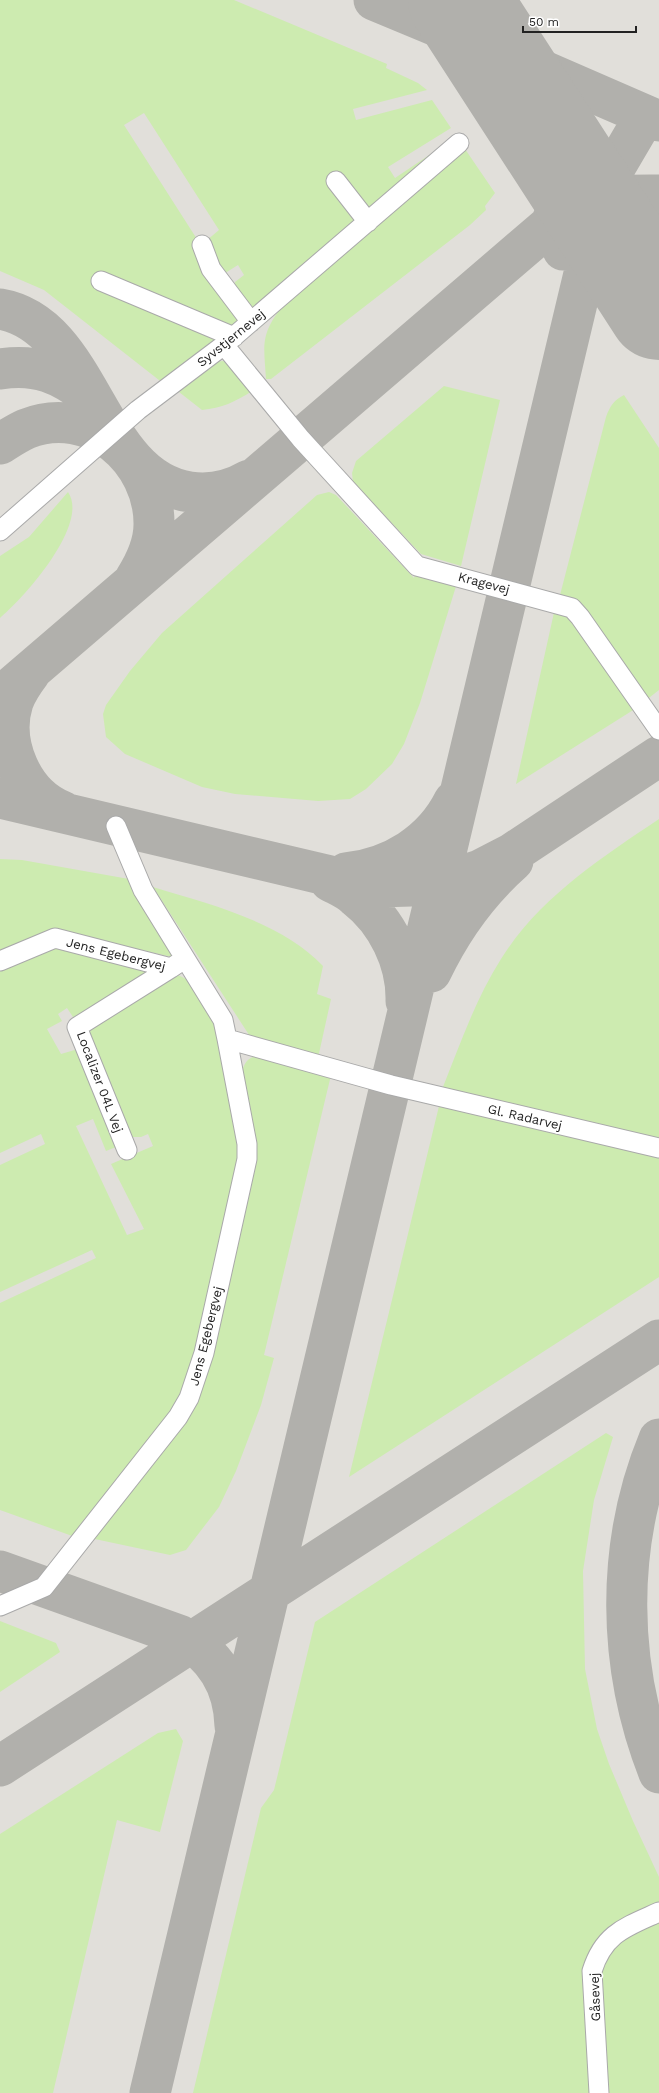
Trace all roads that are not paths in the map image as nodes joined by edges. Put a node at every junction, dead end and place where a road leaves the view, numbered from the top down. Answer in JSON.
{"nodes":[{"id":1,"x":459,"y":143,"type":"dead end"},
{"id":2,"x":336,"y":181,"type":"dead end"},
{"id":3,"x":368,"y":222,"type":"junction"},
{"id":4,"x":202,"y":244,"type":"dead end"},
{"id":5,"x":101,"y":281,"type":"dead end"},
{"id":6,"x":251,"y":322,"type":"junction"},
{"id":7,"x":229,"y":341,"type":"junction"},
{"id":8,"x":0,"y":531,"type":"edge"},
{"id":9,"x":659,"y":730,"type":"edge"},
{"id":10,"x":116,"y":826,"type":"dead end"},
{"id":11,"x":0,"y":961,"type":"edge"},
{"id":12,"x":178,"y":963,"type":"junction"},
{"id":13,"x":227,"y":1039,"type":"junction"},
{"id":14,"x":659,"y":1148,"type":"edge"},
{"id":15,"x":127,"y":1150,"type":"dead end"},
{"id":16,"x":0,"y":1606,"type":"edge"},
{"id":17,"x":659,"y":1912,"type":"edge"},
{"id":18,"x":599,"y":2093,"type":"edge"}],
"edges":[{"from":1,"to":3,"type":"lane","name":"Syvstjernevej"},
{"from":2,"to":3,"type":"lane"},
{"from":3,"to":6,"type":"lane","name":"Syvstjernevej"},
{"from":4,"to":6,"type":"lane"},
{"from":5,"to":7,"type":"lane"},
{"from":6,"to":7,"type":"lane","name":"Syvstjernevej"},
{"from":7,"to":8,"type":"lane","name":"Syvstjernevej"},
{"from":7,"to":9,"type":"lane","name":"Kragevej"},
{"from":10,"to":12,"type":"lane","name":"Jens Egebergvej"},
{"from":11,"to":12,"type":"lane","name":"Jens Egebergvej"},
{"from":12,"to":13,"type":"lane","name":"Jens Egebergvej"},
{"from":12,"to":15,"type":"lane","name":"Localizer 04L Vej"},
{"from":13,"to":14,"type":"lane","name":"Gl. Radarvej"},
{"from":13,"to":16,"type":"lane","name":"Jens Egebergvej"},
{"from":17,"to":18,"type":"lane","name":"Gåsevej"}]}
